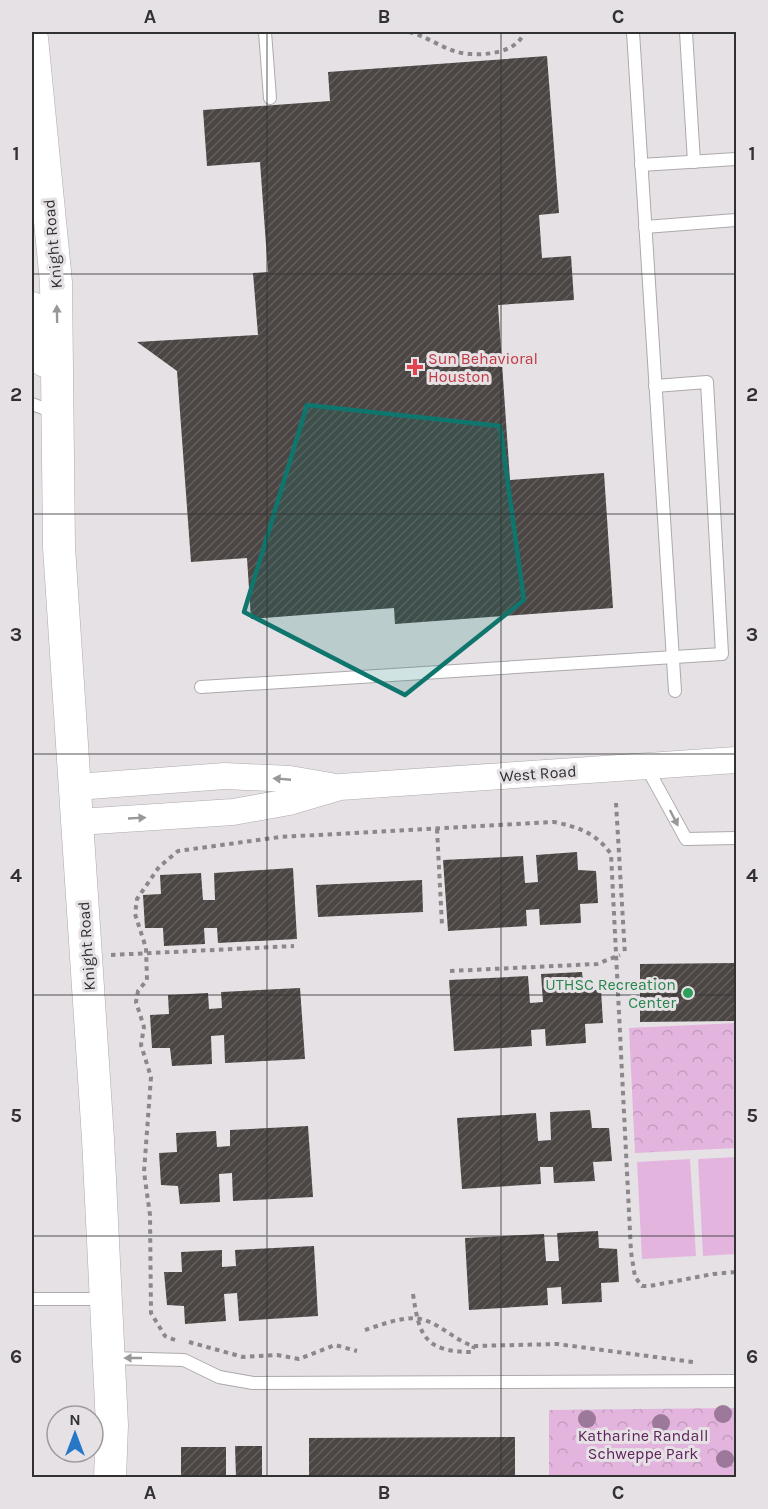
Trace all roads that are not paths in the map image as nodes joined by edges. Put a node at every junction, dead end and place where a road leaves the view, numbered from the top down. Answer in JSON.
{"nodes":[{"id":1,"x":265,"y":32,"type":"edge"},
{"id":2,"x":633,"y":32,"type":"edge"},
{"id":3,"x":686,"y":32,"type":"edge"},
{"id":4,"x":32,"y":38,"type":"edge"},
{"id":5,"x":270,"y":98,"type":"dead end"},
{"id":6,"x":736,"y":159,"type":"edge"},
{"id":7,"x":694,"y":162,"type":"junction"},
{"id":8,"x":641,"y":165,"type":"junction"},
{"id":9,"x":736,"y":220,"type":"edge"},
{"id":10,"x":645,"y":227,"type":"junction"},
{"id":11,"x":32,"y":308,"type":"edge"},
{"id":12,"x":655,"y":386,"type":"junction"},
{"id":13,"x":45,"y":409,"type":"edge"},
{"id":14,"x":673,"y":658,"type":"junction"},
{"id":15,"x":201,"y":687,"type":"dead end"},
{"id":16,"x":675,"y":691,"type":"dead end"},
{"id":17,"x":736,"y":760,"type":"edge"},
{"id":18,"x":646,"y":766,"type":"junction"},
{"id":19,"x":76,"y":787,"type":"junction"},
{"id":20,"x":340,"y":787,"type":"junction"},
{"id":21,"x":78,"y":822,"type":"junction"},
{"id":22,"x":736,"y":838,"type":"edge"},
{"id":23,"x":32,"y":1299,"type":"edge"},
{"id":24,"x":106,"y":1299,"type":"junction"},
{"id":25,"x":108,"y":1358,"type":"junction"},
{"id":26,"x":736,"y":1381,"type":"edge"},
{"id":27,"x":110,"y":1478,"type":"edge"}],
"edges":[{"from":1,"to":5,"type":"lane"},
{"from":2,"to":8,"type":"lane"},
{"from":3,"to":7,"type":"lane"},
{"from":13,"to":4,"type":"street","name":"Knight Road","one_way":true},
{"from":6,"to":7,"type":"lane"},
{"from":7,"to":8,"type":"lane"},
{"from":8,"to":10,"type":"lane"},
{"from":9,"to":10,"type":"lane"},
{"from":10,"to":12,"type":"lane"},
{"from":11,"to":13,"type":"street","name":"Knight Road"},
{"from":12,"to":14,"type":"lane"},
{"from":12,"to":14,"type":"lane"},
{"from":13,"to":19,"type":"street","name":"Knight Road"},
{"from":14,"to":15,"type":"lane"},
{"from":14,"to":16,"type":"lane"},
{"from":17,"to":18,"type":"street","name":"West Road"},
{"from":18,"to":20,"type":"street","name":"West Road"},
{"from":18,"to":22,"type":"lane","one_way":true},
{"from":20,"to":19,"type":"street","name":"West Road","one_way":true},
{"from":19,"to":21,"type":"street","name":"Knight Road"},
{"from":21,"to":20,"type":"street","name":"West Road","one_way":true},
{"from":21,"to":24,"type":"street","name":"Knight Road"},
{"from":23,"to":24,"type":"lane"},
{"from":24,"to":25,"type":"street","name":"Knight Road"},
{"from":26,"to":25,"type":"lane","one_way":true},
{"from":25,"to":27,"type":"street","name":"Knight Road"}]}
